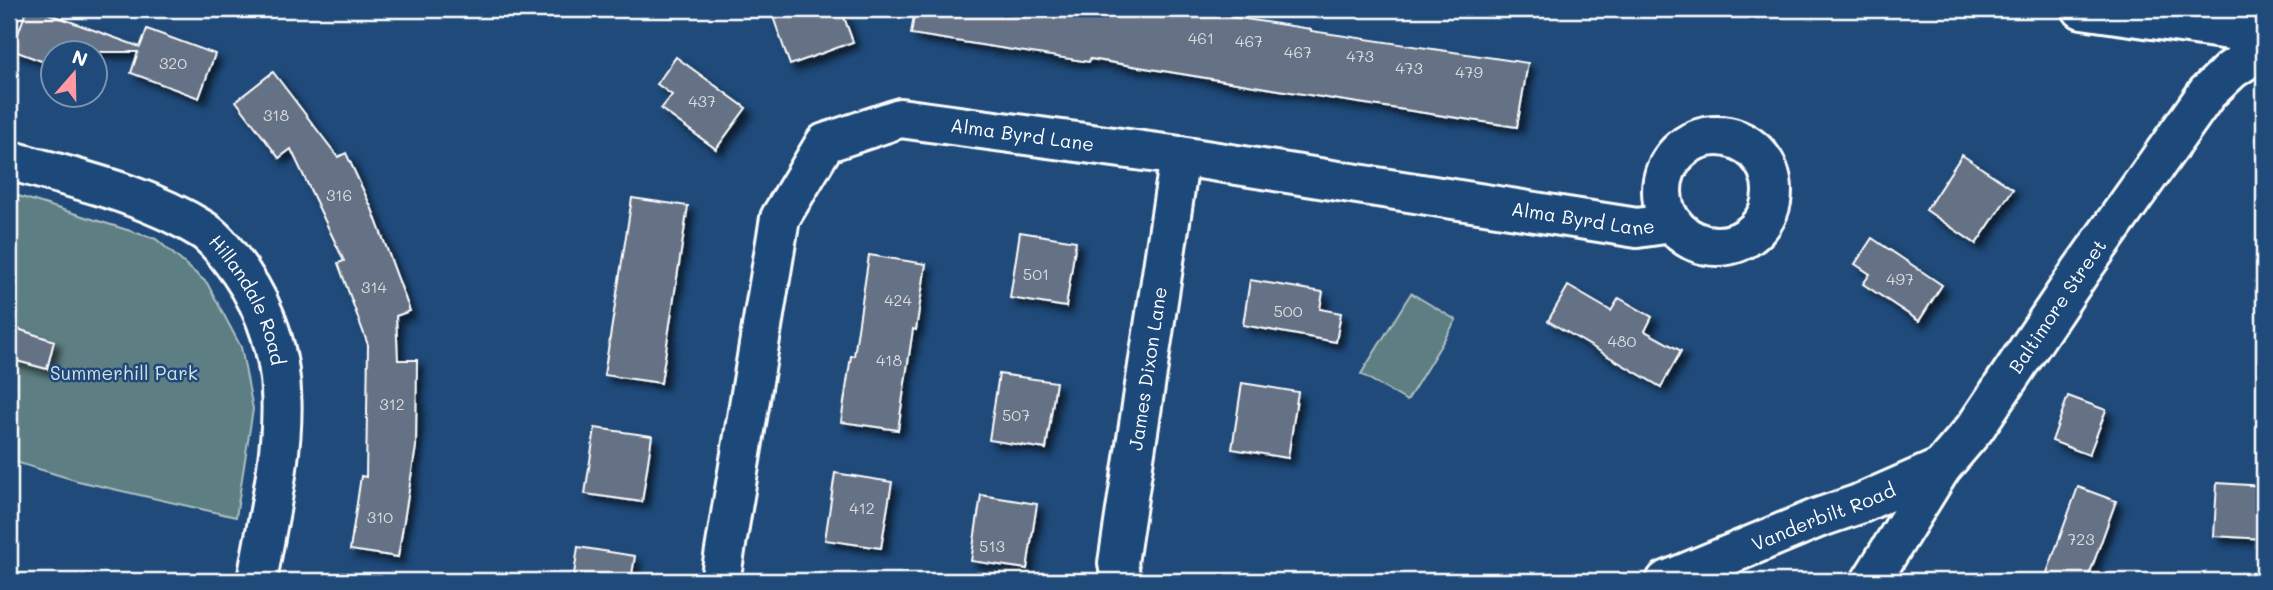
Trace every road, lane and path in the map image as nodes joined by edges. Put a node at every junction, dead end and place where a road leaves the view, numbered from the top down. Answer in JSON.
{"nodes":[{"id":1,"x":2082,"y":9,"type":"edge"},
{"id":2,"x":2264,"y":34,"type":"edge"},
{"id":3,"x":2264,"y":48,"type":"edge"},
{"id":4,"x":1180,"y":156,"type":"junction"},
{"id":5,"x":9,"y":160,"type":"edge"},
{"id":6,"x":1672,"y":223,"type":"dead end"},
{"id":7,"x":1941,"y":468,"type":"junction"},
{"id":8,"x":257,"y":581,"type":"edge"},
{"id":9,"x":720,"y":581,"type":"edge"},
{"id":10,"x":1121,"y":581,"type":"edge"},
{"id":11,"x":1666,"y":581,"type":"edge"},
{"id":12,"x":1871,"y":581,"type":"edge"}],
"edges":[{"from":1,"to":2,"type":"street"},
{"from":3,"to":7,"type":"street","name":"Baltimore Street"},
{"from":4,"to":6,"type":"street","name":"Alma Byrd Lane"},
{"from":4,"to":9,"type":"street","name":"Alma Byrd Lane"},
{"from":4,"to":10,"type":"street","name":"James Dixon Lane"},
{"from":5,"to":8,"type":"street","name":"Hillandale Road"},
{"from":7,"to":11,"type":"street","name":"Vanderbilt Road"},
{"from":7,"to":12,"type":"street","name":"Baltimore Street"}]}
